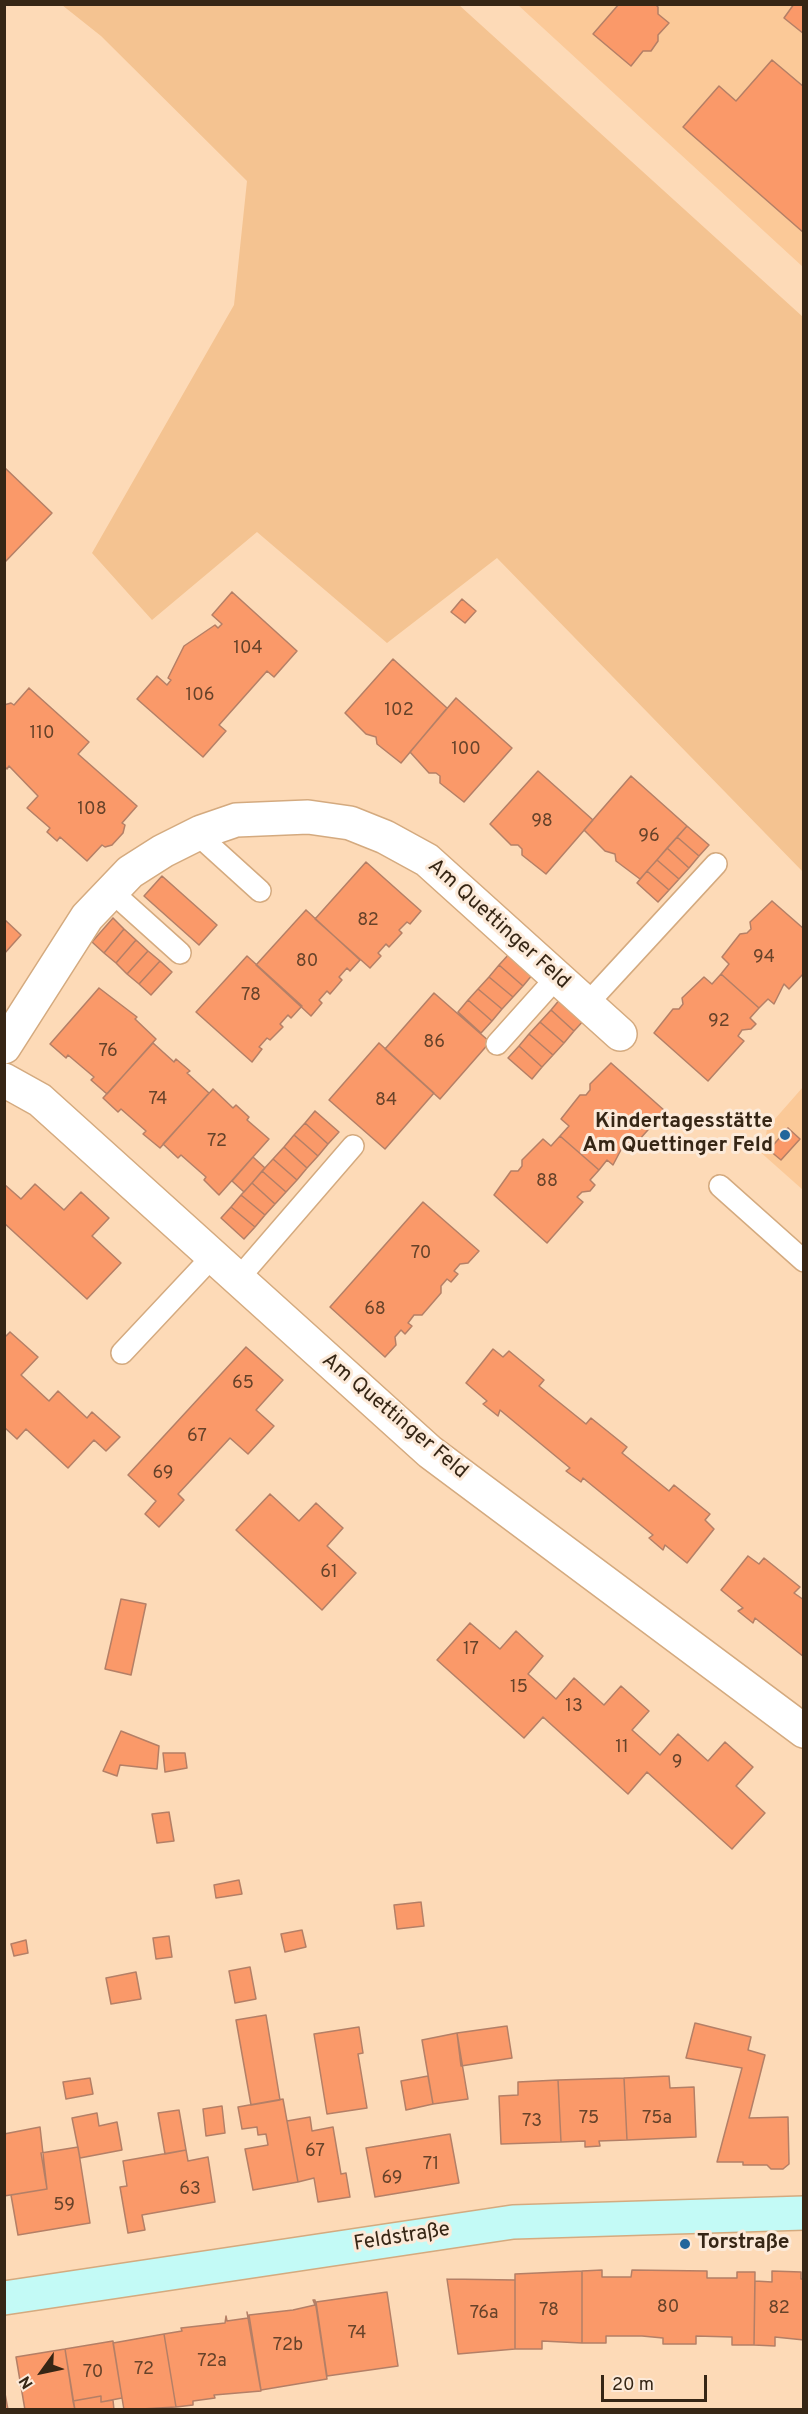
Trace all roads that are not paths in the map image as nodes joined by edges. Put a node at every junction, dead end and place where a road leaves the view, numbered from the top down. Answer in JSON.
{"nodes":[{"id":1,"x":201,"y":832,"type":"junction"},
{"id":2,"x":716,"y":864,"type":"dead end"},
{"id":3,"x":111,"y":891,"type":"junction"},
{"id":4,"x":260,"y":891,"type":"dead end"},
{"id":5,"x":180,"y":953,"type":"dead end"},
{"id":6,"x":557,"y":976,"type":"junction"},
{"id":7,"x":587,"y":1004,"type":"junction"},
{"id":8,"x":620,"y":1034,"type":"dead end"},
{"id":9,"x":496,"y":1044,"type":"dead end"},
{"id":10,"x":4,"y":1047,"type":"edge"},
{"id":11,"x":4,"y":1080,"type":"edge"},
{"id":12,"x":353,"y":1146,"type":"dead end"},
{"id":13,"x":720,"y":1186,"type":"dead end"},
{"id":14,"x":212,"y":1257,"type":"junction"},
{"id":15,"x":804,"y":1261,"type":"edge"},
{"id":16,"x":238,"y":1279,"type":"junction"},
{"id":17,"x":122,"y":1353,"type":"dead end"},
{"id":18,"x":804,"y":1731,"type":"edge"},
{"id":19,"x":804,"y":2213,"type":"edge"},
{"id":20,"x":4,"y":2298,"type":"edge"}],
"edges":[{"from":1,"to":3,"type":"street","name":"Am Quettinger Feld"},
{"from":1,"to":4,"type":"lane"},
{"from":1,"to":6,"type":"street","name":"Am Quettinger Feld"},
{"from":2,"to":7,"type":"lane"},
{"from":3,"to":5,"type":"lane"},
{"from":3,"to":10,"type":"street","name":"Am Quettinger Feld"},
{"from":6,"to":7,"type":"street","name":"Am Quettinger Feld"},
{"from":6,"to":9,"type":"lane"},
{"from":7,"to":8,"type":"street","name":"Am Quettinger Feld"},
{"from":11,"to":14,"type":"street","name":"Am Quettinger Feld"},
{"from":12,"to":16,"type":"lane"},
{"from":13,"to":15,"type":"lane"},
{"from":14,"to":16,"type":"street","name":"Am Quettinger Feld"},
{"from":14,"to":17,"type":"lane"},
{"from":16,"to":18,"type":"street","name":"Am Quettinger Feld"},
{"from":19,"to":20,"type":"main road","name":"Feldstraße"}]}
